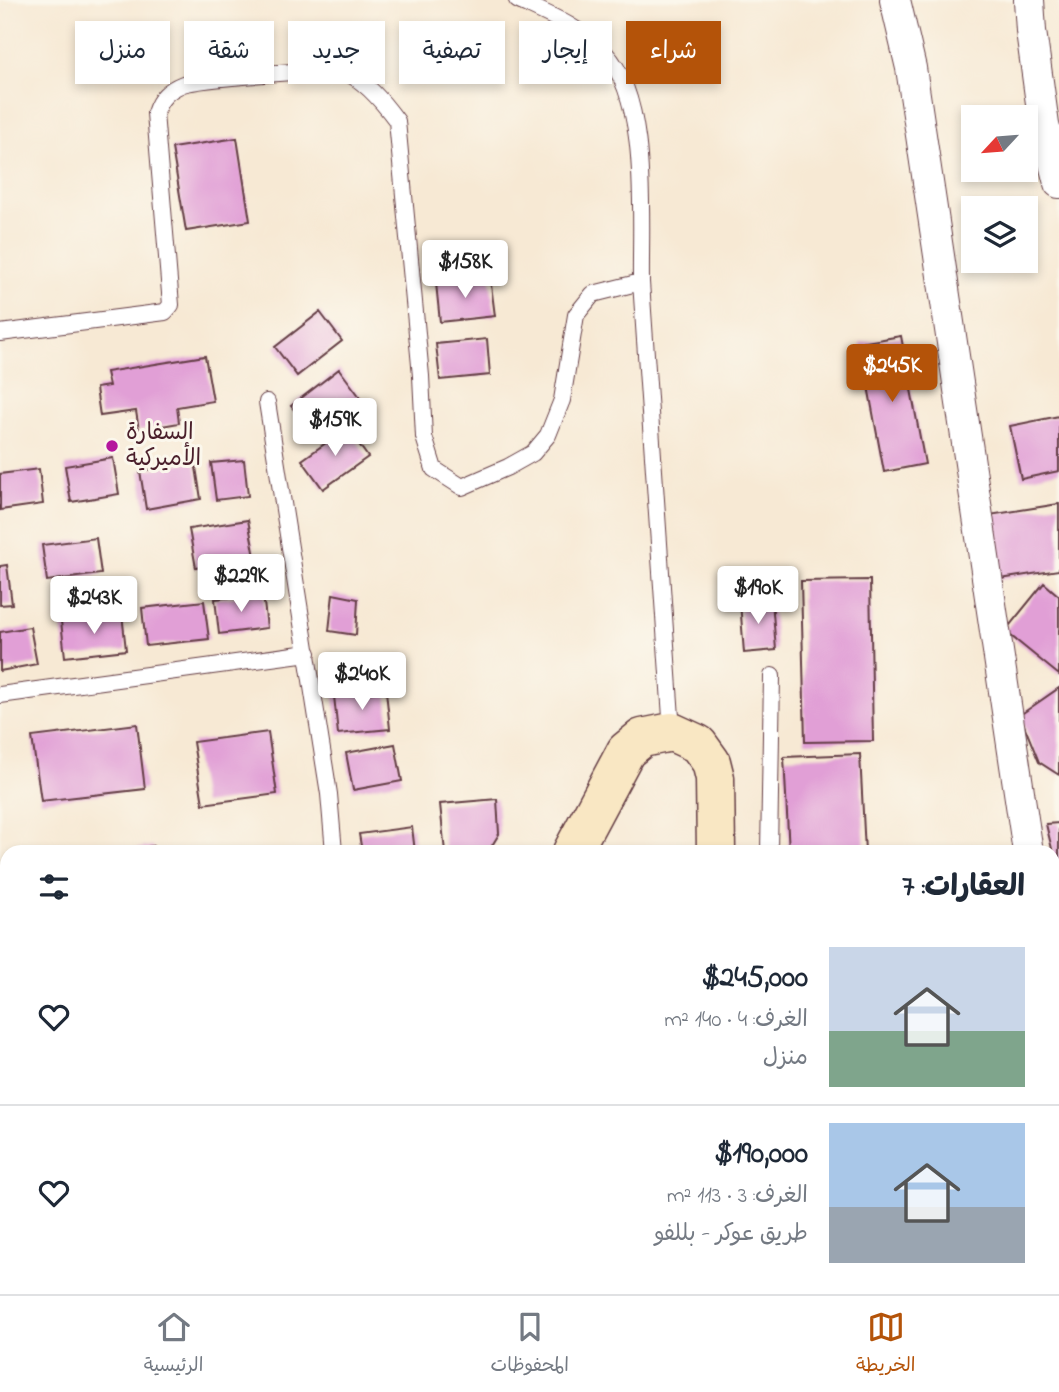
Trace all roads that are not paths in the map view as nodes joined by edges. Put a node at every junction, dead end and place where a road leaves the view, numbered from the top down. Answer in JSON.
{"nodes":[{"id":1,"x":517,"y":0,"type":"edge"},
{"id":2,"x":895,"y":0,"type":"edge"},
{"id":3,"x":1029,"y":0,"type":"edge"},
{"id":4,"x":1059,"y":183,"type":"edge"},
{"id":5,"x":641,"y":282,"type":"junction"},
{"id":6,"x":0,"y":333,"type":"edge"},
{"id":7,"x":267,"y":402,"type":"dead end"},
{"id":8,"x":307,"y":653,"type":"junction"},
{"id":9,"x":772,"y":676,"type":"dead end"},
{"id":10,"x":0,"y":695,"type":"edge"},
{"id":11,"x":672,"y":732,"type":"junction"},
{"id":12,"x":333,"y":845,"type":"edge"},
{"id":13,"x":576,"y":845,"type":"edge"},
{"id":14,"x":716,"y":845,"type":"edge"},
{"id":15,"x":769,"y":845,"type":"edge"},
{"id":16,"x":1027,"y":845,"type":"edge"}],
"edges":[{"from":1,"to":5,"type":"lane"},
{"from":2,"to":16,"type":"street"},
{"from":3,"to":4,"type":"street"},
{"from":5,"to":6,"type":"lane"},
{"from":5,"to":11,"type":"lane"},
{"from":7,"to":8,"type":"lane"},
{"from":8,"to":10,"type":"lane"},
{"from":8,"to":12,"type":"lane"},
{"from":9,"to":15,"type":"lane"},
{"from":11,"to":13,"type":"street"},
{"from":11,"to":14,"type":"street"}]}
